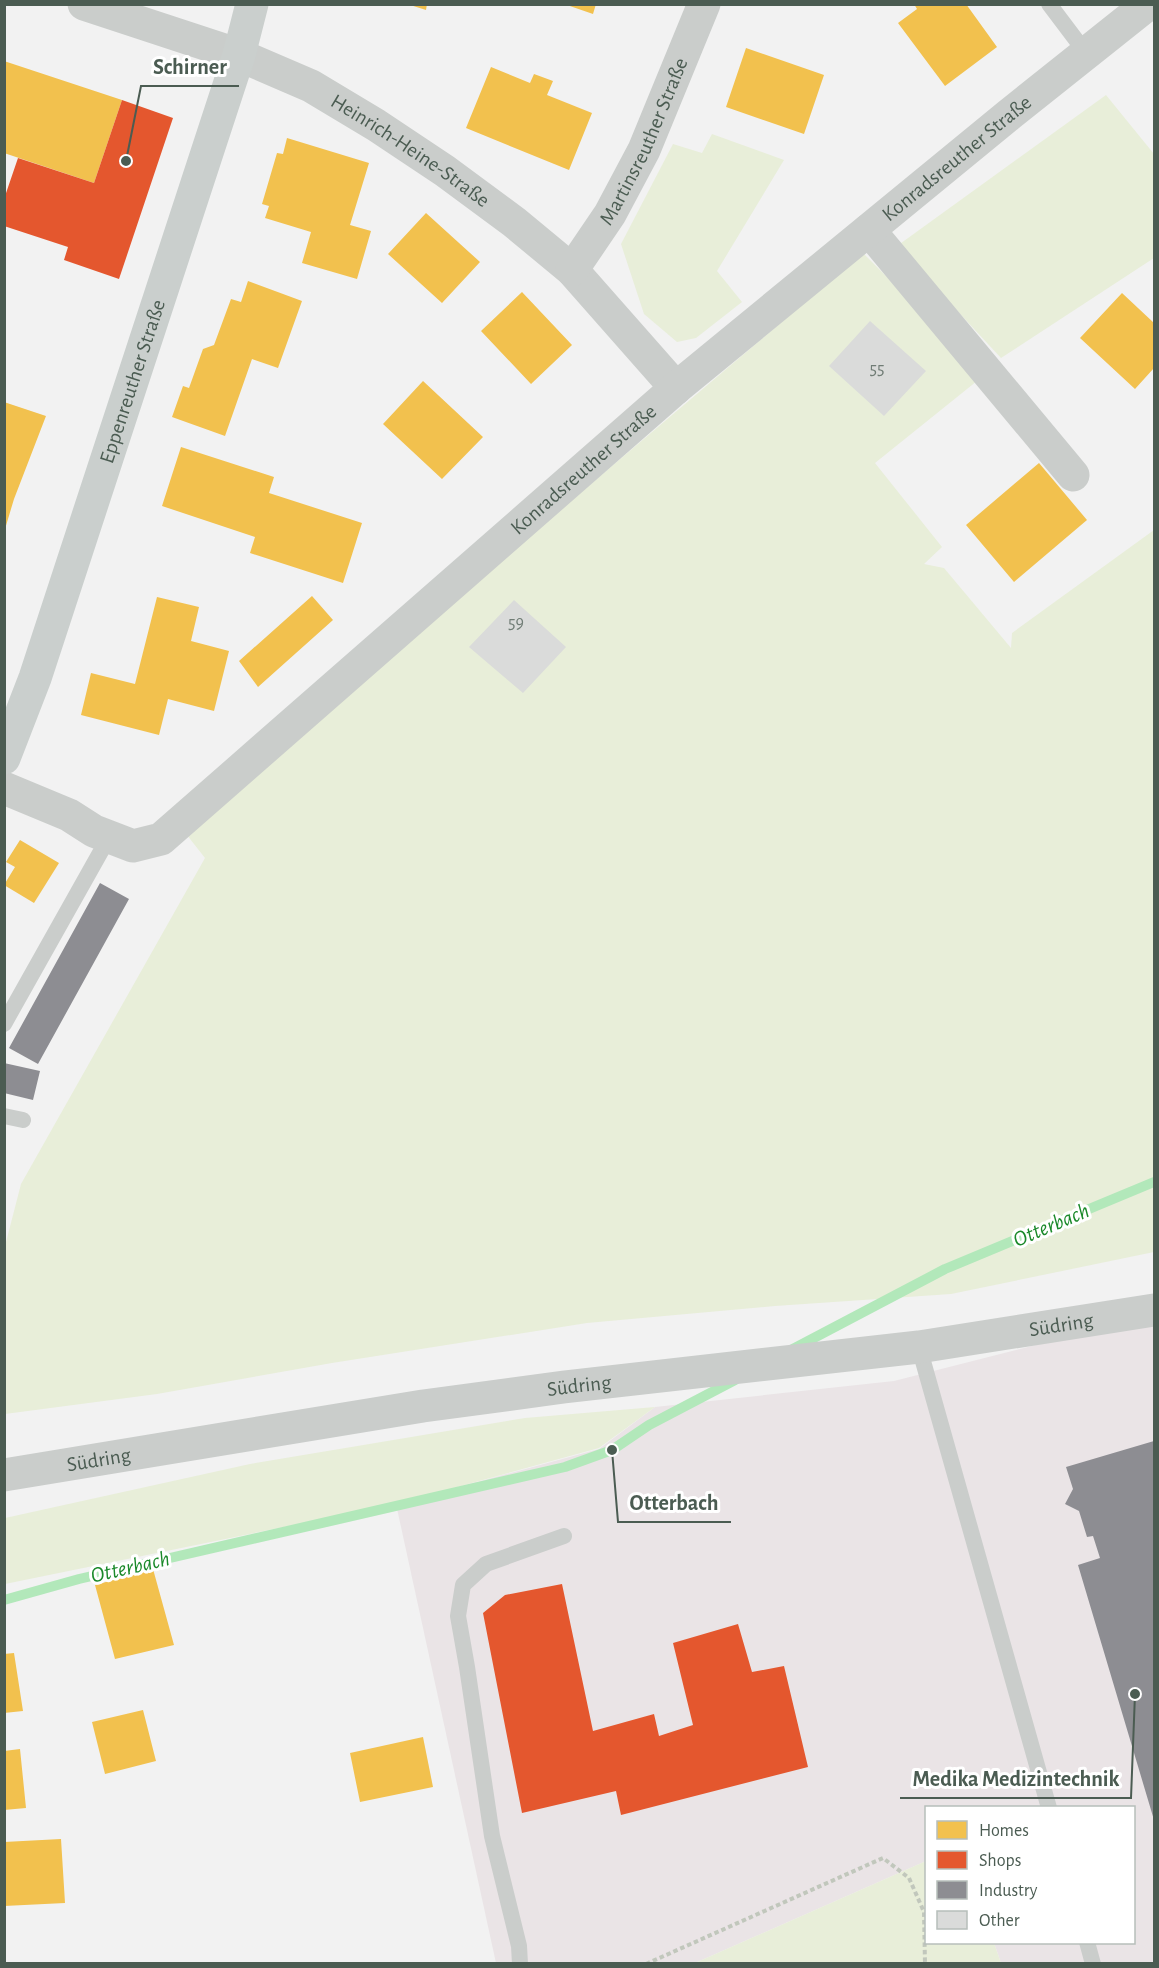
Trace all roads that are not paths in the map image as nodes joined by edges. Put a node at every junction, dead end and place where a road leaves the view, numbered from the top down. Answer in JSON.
{"nodes":[{"id":1,"x":84,"y":4,"type":"edge"},
{"id":2,"x":252,"y":4,"type":"edge"},
{"id":3,"x":704,"y":4,"type":"edge"},
{"id":4,"x":1048,"y":4,"type":"edge"},
{"id":5,"x":1148,"y":4,"type":"edge"},
{"id":6,"x":1086,"y":53,"type":"junction"},
{"id":7,"x":239,"y":55,"type":"junction"},
{"id":8,"x":868,"y":230,"type":"junction"},
{"id":9,"x":572,"y":270,"type":"junction"},
{"id":10,"x":676,"y":388,"type":"junction"},
{"id":11,"x":1073,"y":475,"type":"dead end"},
{"id":12,"x":4,"y":758,"type":"edge"},
{"id":13,"x":4,"y":788,"type":"edge"},
{"id":14,"x":109,"y":837,"type":"junction"},
{"id":15,"x":4,"y":1024,"type":"edge"},
{"id":16,"x":4,"y":1116,"type":"edge"},
{"id":17,"x":23,"y":1120,"type":"dead end"},
{"id":18,"x":1155,"y":1310,"type":"edge"},
{"id":19,"x":919,"y":1347,"type":"junction"},
{"id":20,"x":4,"y":1475,"type":"edge"},
{"id":21,"x":564,"y":1536,"type":"dead end"},
{"id":22,"x":1048,"y":1806,"type":"edge"},
{"id":23,"x":1088,"y":1944,"type":"edge"},
{"id":24,"x":520,"y":1964,"type":"edge"},
{"id":25,"x":1093,"y":1964,"type":"edge"}],
"edges":[{"from":1,"to":7,"type":"street","name":"Heinrich-Heine-Straße"},
{"from":2,"to":7,"type":"main road","name":"Eppenreuther Straße"},
{"from":3,"to":9,"type":"street","name":"Martinsreuther Straße"},
{"from":4,"to":6,"type":"lane"},
{"from":5,"to":6,"type":"street","name":"Konradsreuther Straße"},
{"from":6,"to":8,"type":"street","name":"Konradsreuther Straße"},
{"from":7,"to":9,"type":"street","name":"Heinrich-Heine-Straße"},
{"from":7,"to":12,"type":"main road","name":"Eppenreuther Straße"},
{"from":8,"to":10,"type":"street","name":"Konradsreuther Straße"},
{"from":8,"to":11,"type":"street"},
{"from":9,"to":10,"type":"street","name":"Heinrich-Heine-Straße"},
{"from":10,"to":14,"type":"street","name":"Konradsreuther Straße"},
{"from":13,"to":14,"type":"street","name":"Konradsreuther Straße"},
{"from":14,"to":15,"type":"lane"},
{"from":16,"to":17,"type":"lane"},
{"from":18,"to":19,"type":"street","name":"Südring"},
{"from":19,"to":20,"type":"street","name":"Südring"},
{"from":19,"to":22,"type":"lane"},
{"from":21,"to":24,"type":"lane"},
{"from":23,"to":25,"type":"lane"}]}
